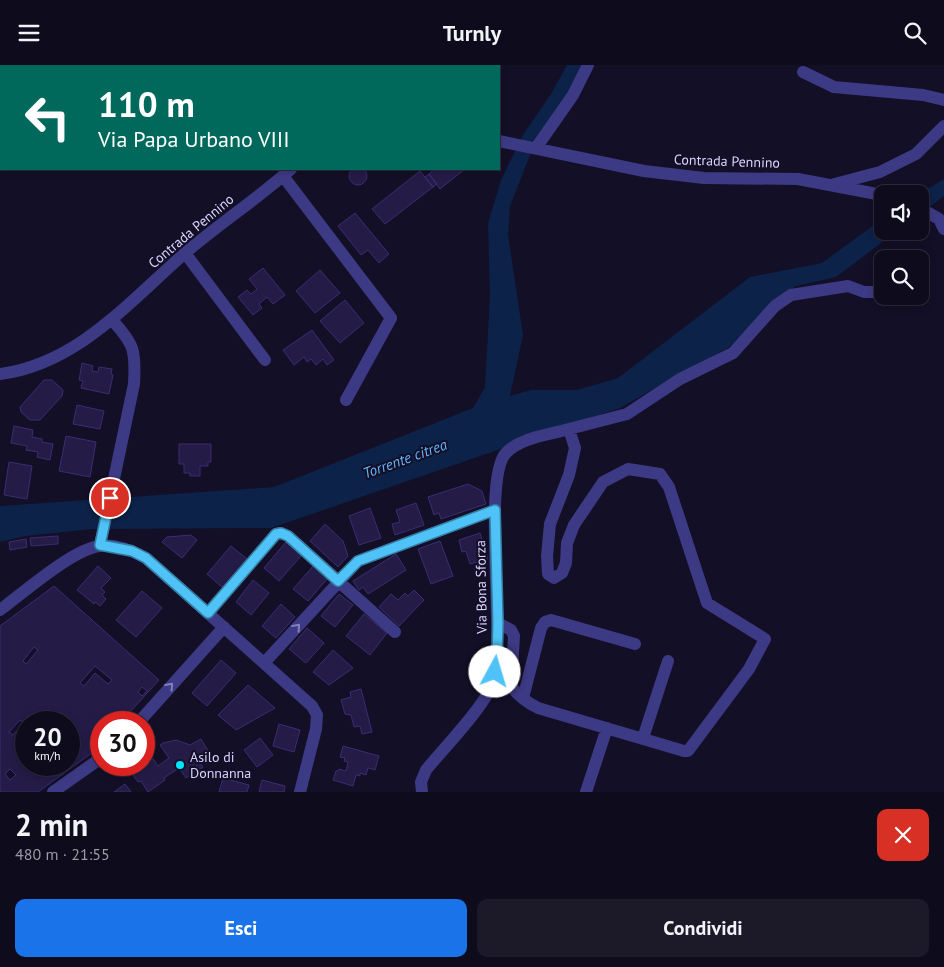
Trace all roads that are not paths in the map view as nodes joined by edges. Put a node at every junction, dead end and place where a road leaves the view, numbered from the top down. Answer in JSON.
{"nodes":[{"id":1,"x":588,"y":65,"type":"edge"},
{"id":2,"x":803,"y":72,"type":"dead end"},
{"id":3,"x":944,"y":100,"type":"edge"},
{"id":4,"x":944,"y":126,"type":"edge"},
{"id":5,"x":500,"y":141,"type":"edge"},
{"id":6,"x":536,"y":148,"type":"junction"},
{"id":7,"x":287,"y":172,"type":"edge"},
{"id":8,"x":829,"y":185,"type":"junction"},
{"id":9,"x":874,"y":193,"type":"edge"},
{"id":10,"x":929,"y":213,"type":"edge"},
{"id":11,"x":944,"y":229,"type":"edge"},
{"id":12,"x":185,"y":253,"type":"junction"},
{"id":13,"x":874,"y":292,"type":"edge"},
{"id":14,"x":112,"y":320,"type":"junction"},
{"id":15,"x":265,"y":360,"type":"dead end"},
{"id":16,"x":0,"y":374,"type":"edge"},
{"id":17,"x":346,"y":399,"type":"dead end"},
{"id":18,"x":569,"y":429,"type":"junction"},
{"id":19,"x":495,"y":510,"type":"junction"},
{"id":20,"x":100,"y":545,"type":"junction"},
{"id":21,"x":338,"y":581,"type":"junction"},
{"id":22,"x":0,"y":610,"type":"edge"},
{"id":23,"x":208,"y":613,"type":"junction"},
{"id":24,"x":498,"y":623,"type":"junction"},
{"id":25,"x":224,"y":627,"type":"junction"},
{"id":26,"x":395,"y":632,"type":"dead end"},
{"id":27,"x":635,"y":644,"type":"dead end"},
{"id":28,"x":668,"y":661,"type":"dead end"},
{"id":29,"x":264,"y":663,"type":"junction"},
{"id":30,"x":523,"y":698,"type":"junction"},
{"id":31,"x":149,"y":711,"type":"edge"},
{"id":32,"x":607,"y":728,"type":"junction"},
{"id":33,"x":643,"y":738,"type":"junction"},
{"id":34,"x":90,"y":766,"type":"edge"},
{"id":35,"x":54,"y":792,"type":"edge"},
{"id":36,"x":300,"y":792,"type":"edge"},
{"id":37,"x":422,"y":792,"type":"edge"},
{"id":38,"x":586,"y":792,"type":"edge"}],
"edges":[{"from":1,"to":6,"type":"street"},
{"from":2,"to":3,"type":"street"},
{"from":4,"to":8,"type":"street","name":"Contrada Pennino"},
{"from":5,"to":6,"type":"street","name":"Contrada Pennino"},
{"from":6,"to":8,"type":"street","name":"Contrada Pennino"},
{"from":7,"to":12,"type":"street","name":"Contrada Pennino"},
{"from":7,"to":17,"type":"street"},
{"from":8,"to":9,"type":"street","name":"Contrada Pennino"},
{"from":10,"to":11,"type":"street"},
{"from":12,"to":14,"type":"street","name":"Contrada Pennino"},
{"from":12,"to":15,"type":"street"},
{"from":13,"to":18,"type":"street"},
{"from":14,"to":16,"type":"street","name":"Contrada Pennino"},
{"from":14,"to":20,"type":"street"},
{"from":18,"to":19,"type":"street","name":"Via Bona Sforza"},
{"from":18,"to":33,"type":"street"},
{"from":19,"to":21,"type":"street"},
{"from":19,"to":24,"type":"street","name":"Via Bona Sforza"},
{"from":20,"to":22,"type":"street"},
{"from":20,"to":23,"type":"street"},
{"from":21,"to":23,"type":"street"},
{"from":21,"to":26,"type":"street"},
{"from":29,"to":21,"type":"street","one_way":true},
{"from":23,"to":25,"type":"street"},
{"from":24,"to":30,"type":"street"},
{"from":24,"to":37,"type":"street","name":"Via Bona Sforza"},
{"from":25,"to":29,"type":"street"},
{"from":31,"to":25,"type":"street","one_way":true},
{"from":27,"to":30,"type":"street"},
{"from":28,"to":33,"type":"street"},
{"from":29,"to":36,"type":"street"},
{"from":30,"to":32,"type":"street"},
{"from":32,"to":33,"type":"street"},
{"from":32,"to":38,"type":"street"},
{"from":34,"to":35,"type":"street"}]}
